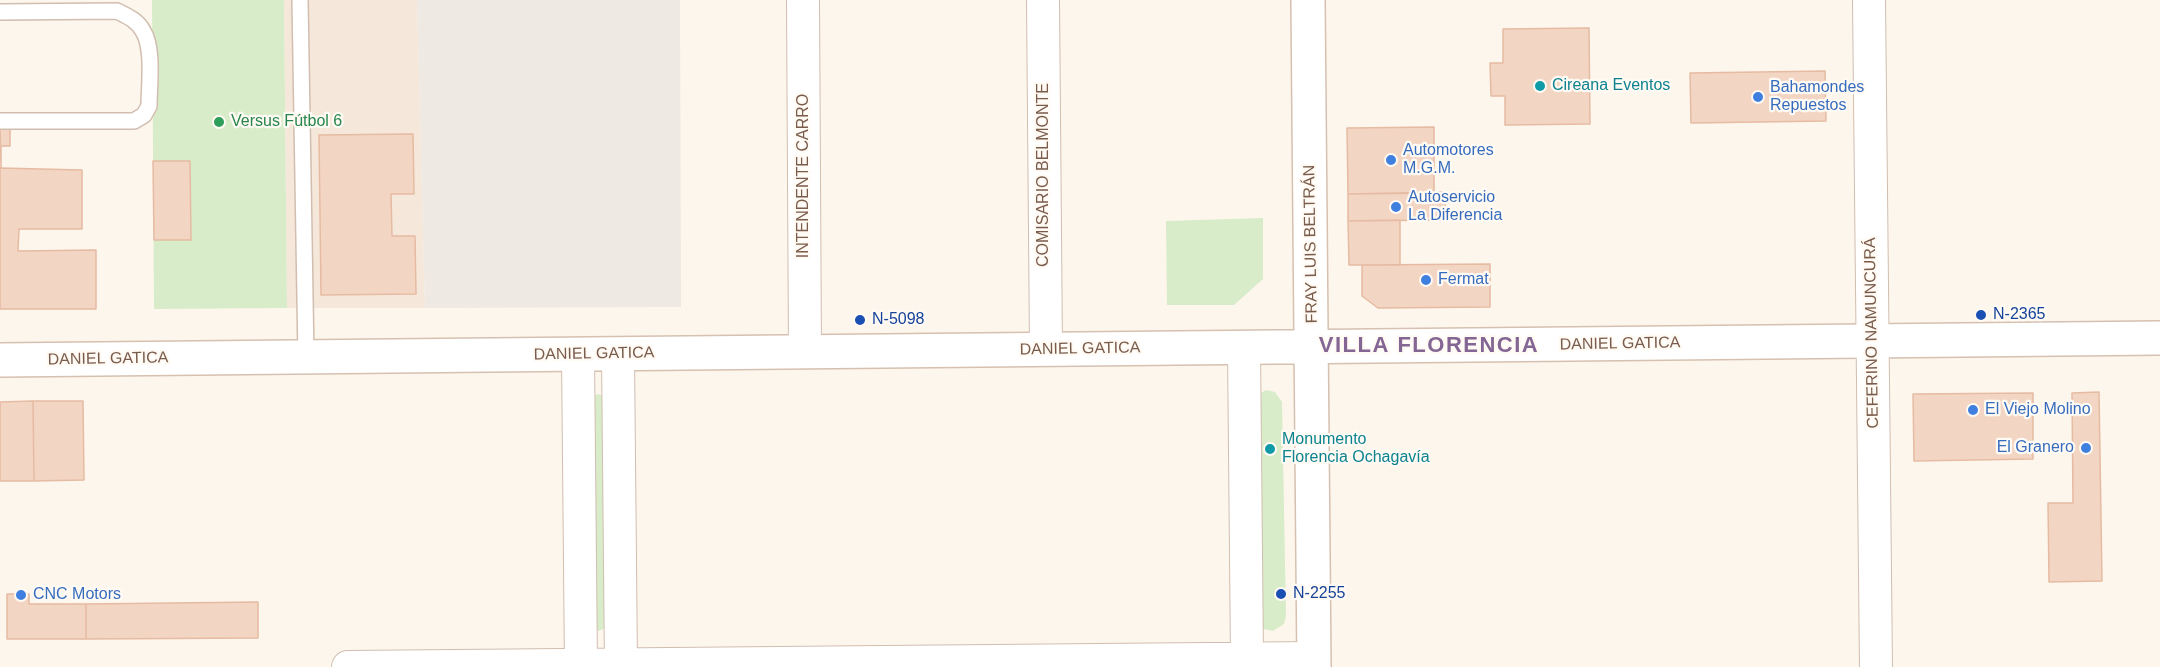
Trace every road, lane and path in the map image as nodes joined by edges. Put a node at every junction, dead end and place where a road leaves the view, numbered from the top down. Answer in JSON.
{"nodes":[{"id":1,"x":300,"y":0,"type":"edge"},
{"id":2,"x":803,"y":0,"type":"edge"},
{"id":3,"x":1043,"y":0,"type":"edge"},
{"id":4,"x":1308,"y":0,"type":"edge"},
{"id":5,"x":1869,"y":0,"type":"edge"},
{"id":6,"x":0,"y":12,"type":"edge"},
{"id":7,"x":0,"y":121,"type":"edge"},
{"id":8,"x":2160,"y":338,"type":"edge"},
{"id":9,"x":1872,"y":341,"type":"junction"},
{"id":10,"x":1312,"y":347,"type":"junction"},
{"id":11,"x":1244,"y":348,"type":"junction"},
{"id":12,"x":1046,"y":349,"type":"junction"},
{"id":13,"x":804,"y":352,"type":"junction"},
{"id":14,"x":578,"y":354,"type":"junction"},
{"id":15,"x":618,"y":354,"type":"junction"},
{"id":16,"x":306,"y":357,"type":"junction"},
{"id":17,"x":0,"y":360,"type":"edge"},
{"id":18,"x":1247,"y":658,"type":"junction"},
{"id":19,"x":1314,"y":662,"type":"edge"},
{"id":20,"x":581,"y":666,"type":"edge"},
{"id":21,"x":621,"y":666,"type":"edge"},
{"id":22,"x":348,"y":667,"type":"edge"},
{"id":23,"x":1876,"y":667,"type":"edge"}],
"edges":[{"from":1,"to":16,"type":"lane"},
{"from":2,"to":13,"type":"street","name":"INTENDENTE CARRO"},
{"from":3,"to":12,"type":"street","name":"COMISARIO BELMONTE"},
{"from":4,"to":10,"type":"main road","name":"FRAY LUIS BELTRÁN"},
{"from":5,"to":9,"type":"street","name":"CEFERINO NAMUNCURÁ"},
{"from":6,"to":7,"type":"lane"},
{"from":8,"to":9,"type":"main road","name":"DANIEL GATICA"},
{"from":9,"to":10,"type":"main road","name":"DANIEL GATICA"},
{"from":9,"to":23,"type":"street","name":"CEFERINO NAMUNCURÁ"},
{"from":10,"to":11,"type":"main road","name":"DANIEL GATICA"},
{"from":10,"to":19,"type":"main road","name":"FRAY LUIS BELTRÁN"},
{"from":11,"to":12,"type":"main road","name":"DANIEL GATICA"},
{"from":11,"to":18,"type":"street"},
{"from":12,"to":13,"type":"main road","name":"DANIEL GATICA"},
{"from":13,"to":15,"type":"main road","name":"DANIEL GATICA"},
{"from":14,"to":15,"type":"main road","name":"DANIEL GATICA"},
{"from":14,"to":16,"type":"main road","name":"DANIEL GATICA"},
{"from":14,"to":20,"type":"street"},
{"from":15,"to":21,"type":"street"},
{"from":16,"to":17,"type":"main road","name":"DANIEL GATICA"},
{"from":18,"to":19,"type":"street"},
{"from":18,"to":21,"type":"street"},
{"from":20,"to":21,"type":"street"},
{"from":20,"to":22,"type":"street"}]}
